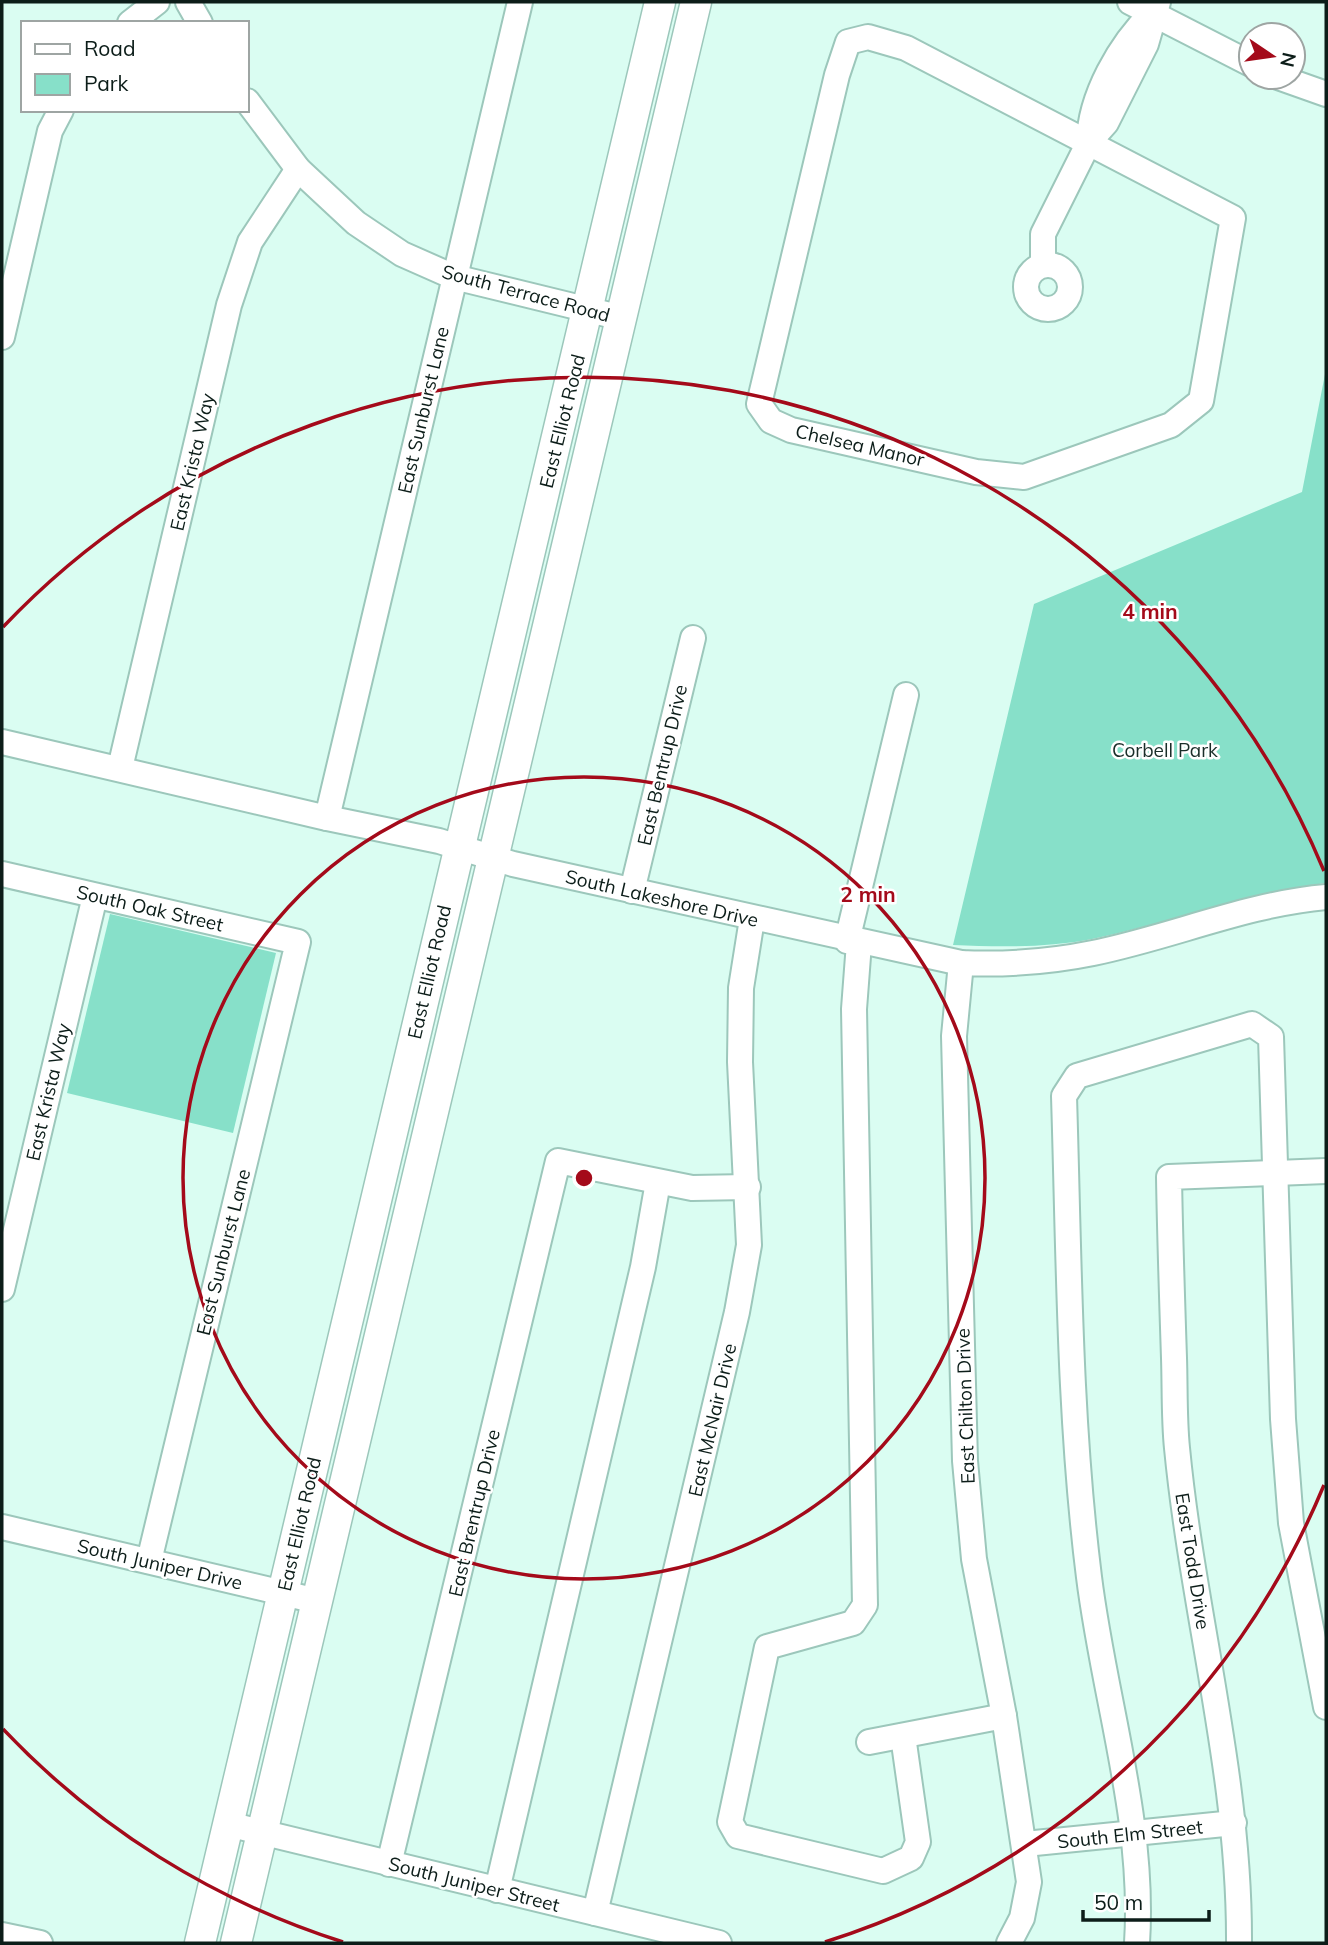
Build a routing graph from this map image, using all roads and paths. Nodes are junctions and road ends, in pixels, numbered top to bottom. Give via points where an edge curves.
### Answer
1 (157, 2) edge
2 (188, 2) edge
3 (520, 2) edge
4 (660, 2) edge
5 (695, 2) edge
6 (1130, 2) edge
7 (1155, 7) edge
8 (133, 21) edge
9 (199, 21) edge
10 (1237, 56) edge
11 (1307, 87) edge
12 (1326, 94) edge
13 (248, 102) edge
14 (60, 112) edge
15 (1089, 142) junction
16 (298, 169) junction
17 (1043, 265) dead end
18 (454, 277) junction
19 (589, 310) junction
20 (622, 318) junction
21 (2, 337) edge
22 (692, 639) dead end
23 (906, 695) dead end
24 (2, 742) edge
25 (120, 768) junction
26 (327, 818) junction
27 (459, 847) junction
28 (493, 858) junction
29 (2, 874) edge
30 (632, 891) junction
31 (95, 896) junction
32 (1326, 897) edge
33 (752, 919) junction
34 (298, 942) joint
35 (853, 942) junction
36 (961, 963) junction
37 (1326, 1171) edge
38 (1276, 1173) junction
39 (658, 1182) junction
40 (748, 1187) junction
41 (2, 1289) edge
42 (2, 1527) edge
43 (149, 1561) junction
44 (283, 1593) junction
45 (317, 1601) junction
46 (1326, 1707) edge
47 (1004, 1716) junction
48 (903, 1736) junction
49 (869, 1742) dead end
50 (1234, 1823) junction
51 (228, 1824) junction
52 (262, 1833) junction
53 (1132, 1833) junction
54 (1025, 1844) junction
55 (389, 1864) junction
56 (497, 1889) junction
57 (595, 1913) junction
58 (2, 1934) edge
59 (705, 1942) edge
60 (40, 1943) edge
61 (200, 1943) edge
62 (236, 1943) edge
63 (1009, 1943) edge
64 (1137, 1943) edge
65 (1239, 1943) edge

1 - 8 street
2 - 9 street
3 - 18 street, East Sunburst Lane
4 - 19 main road, East Elliot Road
5 - 20 main road, East Elliot Road
6 - 7 street
7 - 10 street
7 - 15 street via 1146,44 1117,80 1106,123
11 - 12 street
13 - 16 street, South Terrace Road
14 - 21 street via 50,131
15 - 15 street, Chelsea Manor via 1233,218 1201,401 1171,425 1024,477 976,472 792,430 771,421 759,404 848,42 868,37 906,48
15 - 17 street via 1043,234
16 - 18 street, South Terrace Road via 356,223 402,254
16 - 25 street, East Krista Way via 250,242 229,305
18 - 19 street, South Terrace Road
18 - 26 street, East Sunburst Lane
19 - 20 street, South Terrace Road
19 - 27 main road, East Elliot Road
20 - 28 main road, East Elliot Road
22 - 30 street, East Bentrup Drive
23 - 35 street
24 - 25 street, South Lakeshore Drive
25 - 26 street, South Lakeshore Drive
26 - 27 street, South Lakeshore Drive
27 - 28 street, South Lakeshore Drive
27 - 44 main road, East Elliot Road
28 - 30 street, South Lakeshore Drive
28 - 45 main road, East Elliot Road
29 - 31 street, South Oak Street
30 - 33 street, South Lakeshore Drive
31 - 34 street, South Oak Street
31 - 41 street, East Krista Way
32 - 36 street, South Lakeshore Drive via 1273,904 1094,953 1024,964
33 - 35 street, South Lakeshore Drive
33 - 40 street, East McNair Drive via 741,988 740,1062
34 - 43 street, East Sunburst Lane
35 - 36 street, South Lakeshore Drive
35 - 48 street via 865,1605 853,1623 767,1647 730,1822 738,1836 883,1871 911,1858 918,1842
36 - 47 street, East Chilton Drive via 954,1036 965,1461 974,1559
37 - 38 street
38 - 46 street via 1283,1419 1291,1523
38 - 50 street, East Todd Drive via 1169,1177 1176,1446
38 - 53 street via 1271,1037 1252,1024 1077,1076 1064,1096 1076,1474 1093,1609 1124,1766
39 - 40 street via 692,1188
39 - 55 street, East Brentrup Drive via 558,1161
39 - 56 street via 643,1268
40 - 57 street, East McNair Drive via 749,1245 737,1312
42 - 43 street, South Juniper Drive
43 - 44 street, South Juniper Drive
44 - 45 street, South Juniper Drive
44 - 51 main road, East Elliot Road
45 - 52 main road, East Elliot Road
47 - 48 street
47 - 54 street, East Chilton Drive
48 - 49 street
50 - 53 street, South Elm Street
50 - 65 street, East Todd Drive
51 - 52 street, South Juniper Street
51 - 61 main road, East Elliot Road
52 - 55 street, South Juniper Street
52 - 62 main road, East Elliot Road
53 - 54 street, South Elm Street
53 - 64 street
54 - 63 street via 1029,1882 1022,1917
55 - 56 street, South Juniper Street
56 - 57 street, South Juniper Street
57 - 59 street, South Juniper Street
58 - 60 street

